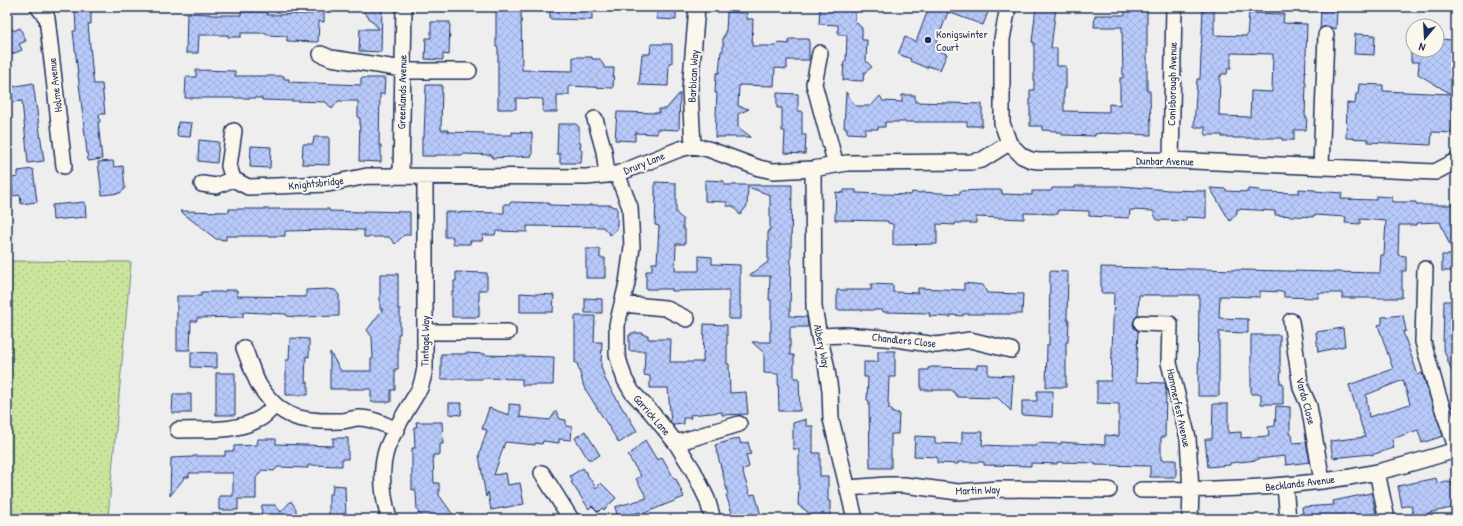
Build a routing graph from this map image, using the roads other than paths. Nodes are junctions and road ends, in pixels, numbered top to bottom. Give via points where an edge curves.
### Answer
1 (38, 7) edge
2 (404, 7) edge
3 (697, 7) edge
4 (1008, 7) edge
5 (1174, 7) edge
6 (1326, 35) dead end
7 (820, 53) dead end
8 (321, 54) dead end
9 (403, 70) junction
10 (469, 71) dead end
11 (595, 119) dead end
12 (234, 131) dead end
13 (1009, 143) junction
14 (693, 146) junction
15 (1171, 160) junction
16 (1456, 161) edge
17 (836, 165) junction
18 (64, 166) dead end
19 (1321, 167) junction
20 (813, 169) junction
21 (612, 175) junction
22 (401, 176) junction
23 (425, 177) junction
24 (233, 179) junction
25 (202, 184) dead end
26 (1424, 269) dead end
27 (622, 304) junction
28 (687, 319) dead end
29 (1291, 321) dead end
30 (1142, 323) dead end
31 (425, 332) junction
32 (508, 332) dead end
33 (819, 336) junction
34 (244, 348) dead end
35 (1011, 350) dead end
36 (274, 406) junction
37 (739, 424) dead end
38 (178, 430) dead end
39 (397, 430) junction
40 (676, 443) junction
41 (1456, 446) edge
42 (1456, 450) edge
43 (1377, 472) junction
44 (542, 473) dead end
45 (1322, 481) junction
46 (1285, 486) junction
47 (848, 488) junction
48 (1109, 490) dead end
49 (1141, 490) dead end
50 (1191, 491) junction
51 (389, 519) edge
52 (571, 519) edge
53 (713, 519) edge
54 (855, 519) edge
55 (1190, 519) edge
56 (1288, 519) edge
57 (1387, 519) edge

1 - 18 street, Holme Avenue via 47,18
2 - 9 street, Greenlands Avenue
3 - 14 street, Barbican Way via 690,90
4 - 13 street via 1002,39 1002,123
5 - 15 street, Conisborough Avenue
6 - 19 street
7 - 17 street via 814,84
8 - 9 street via 331,58
9 - 10 street
9 - 22 street, Greenlands Avenue
11 - 21 street, Garrick Lane
12 - 24 street via 229,166
13 - 15 street, Dunbar Avenue via 1022,156 1039,161
13 - 17 street, Drury Lane via 982,160 971,162
14 - 20 street, Drury Lane via 773,171
14 - 21 street, Drury Lane
15 - 19 street, Dunbar Avenue
16 - 19 street, Dunbar Avenue via 1435,172
17 - 20 street, Drury Lane
20 - 33 street, Albery Way via 814,307
21 - 23 street, Drury Lane via 564,178
21 - 27 street, Garrick Lane via 630,207 632,228 630,265
22 - 23 street, Drury Lane
22 - 24 street, Knightsbridge via 367,176 328,184 248,187
23 - 31 street, Tintagel Way
24 - 25 street via 216,186
26 - 41 street via 1423,342
27 - 28 street via 665,308
27 - 40 street, Garrick Lane via 617,326 617,354 625,380 632,392
29 - 45 street, Vardo Close via 1301,388 1309,406
30 - 50 street, Hammerfest Avenue via 1170,324 1169,363 1188,438
31 - 32 street
31 - 39 street, Tintagel Way via 423,378
33 - 35 street, Chandlers Close via 845,335 936,345 970,340
33 - 47 street, Albery Way via 830,390 830,420
34 - 36 street via 259,384
36 - 38 street via 261,418 240,426
36 - 39 street via 292,416 309,421 343,422 357,418 369,419
37 - 40 street
39 - 51 street, Tintagel Way via 387,448 382,468 384,502
40 - 53 street, Garrick Lane via 693,470 707,499
42 - 43 street, Becklands Avenue
43 - 45 street, Becklands Avenue
43 - 57 street
44 - 52 street
45 - 46 street, Becklands Avenue
46 - 50 street, Becklands Avenue
46 - 56 street
47 - 48 street, Martin Way via 904,485 958,492 998,489
47 - 54 street, Albery Way
49 - 50 street, Becklands Avenue
50 - 55 street, Hammerfest Avenue

